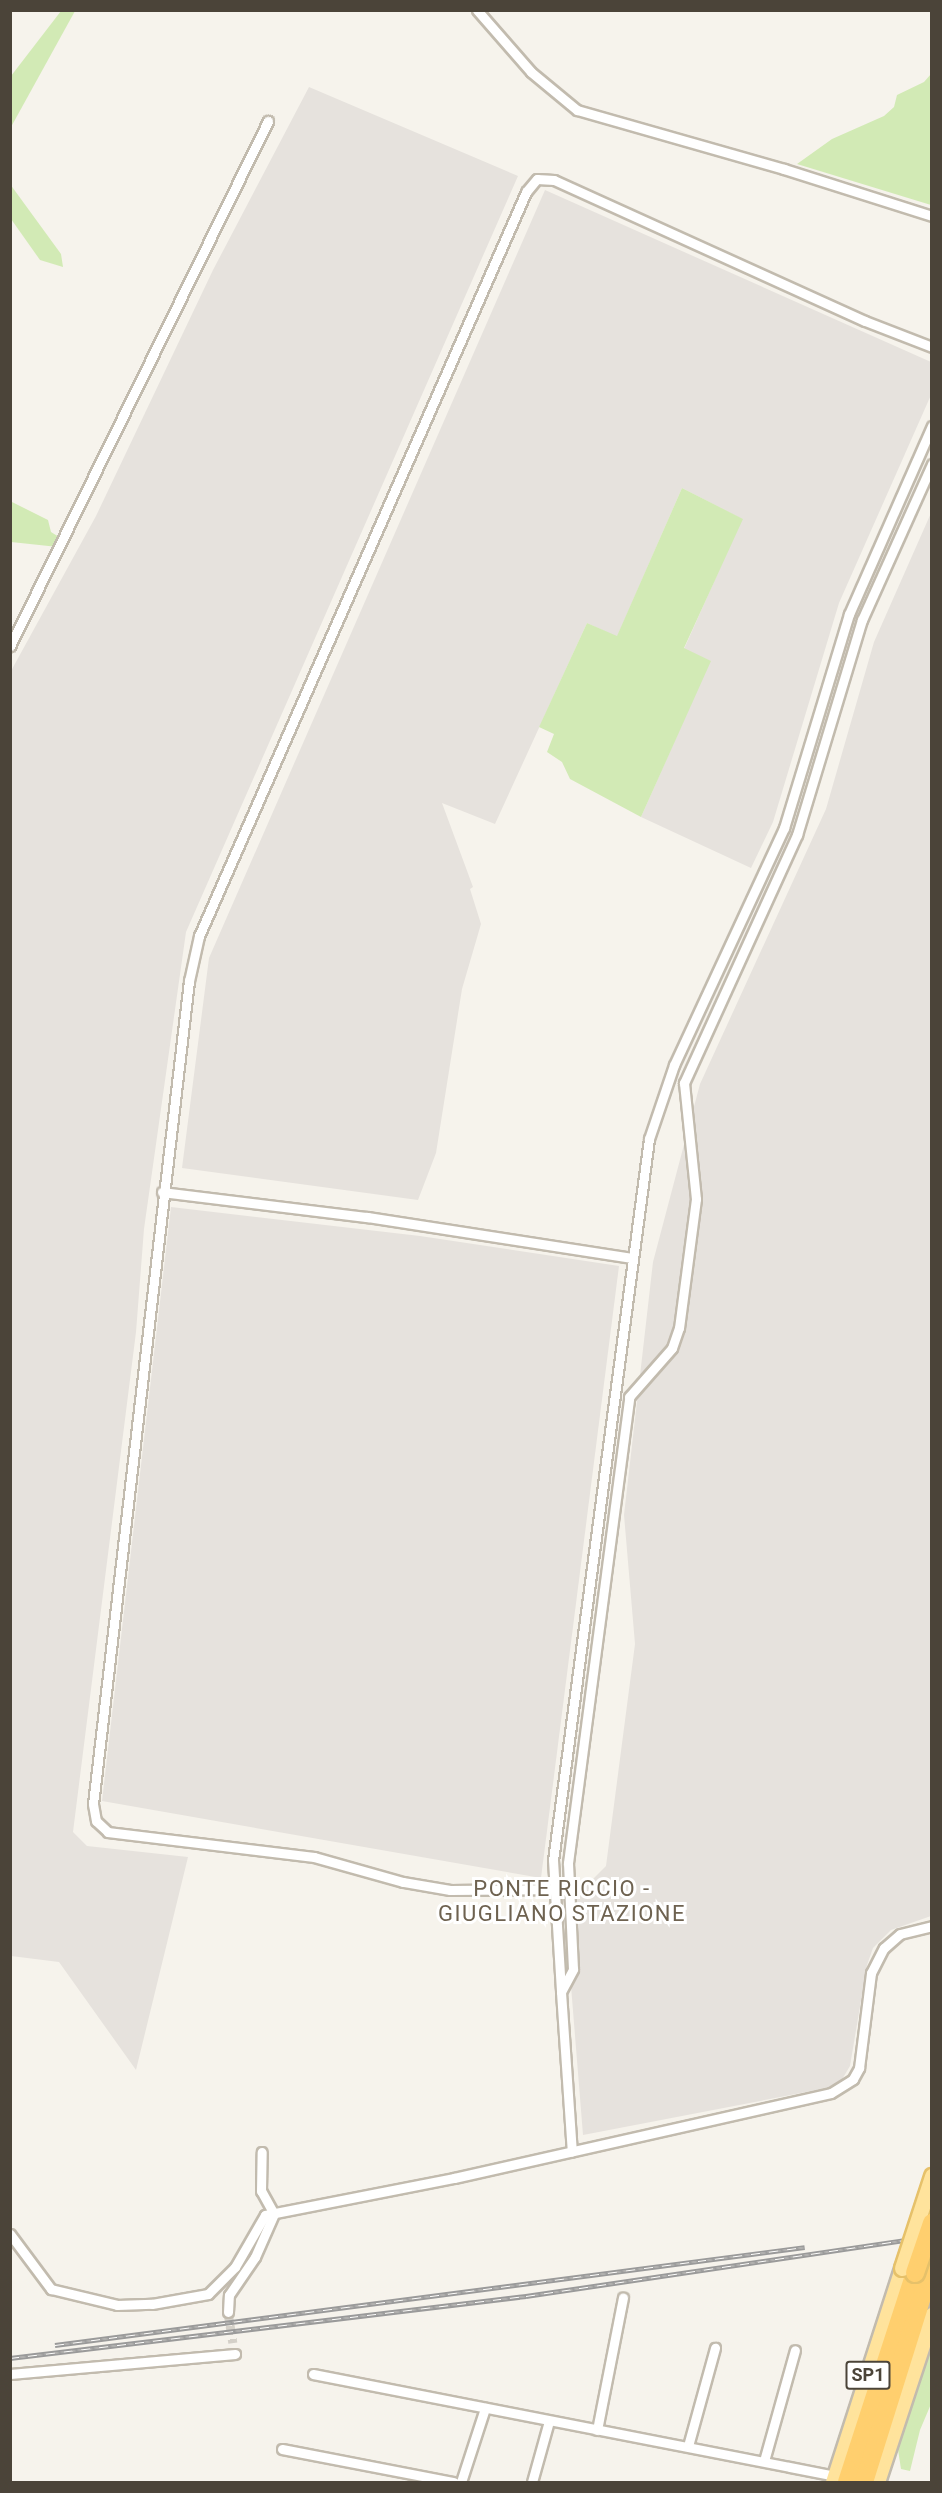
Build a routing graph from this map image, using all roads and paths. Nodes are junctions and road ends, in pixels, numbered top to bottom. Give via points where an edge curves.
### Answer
1 (477, 10) edge
2 (268, 121) dead end
3 (932, 216) edge
4 (932, 347) edge
5 (932, 426) edge
6 (932, 464) edge
7 (10, 646) edge
8 (162, 1192) junction
9 (631, 1258) junction
10 (552, 1889) junction
11 (568, 1889) junction
12 (932, 1926) edge
13 (561, 1992) junction
14 (262, 2152) dead end
15 (572, 2152) junction
16 (932, 2176) edge
17 (274, 2214) junction
18 (932, 2223) edge
19 (10, 2234) edge
20 (22, 2246) junction
21 (10, 2248) edge
22 (919, 2271) edge
23 (623, 2298) dead end
24 (228, 2312) tunnel mouth
25 (932, 2315) edge
26 (932, 2337) edge
27 (716, 2348) dead end
28 (795, 2350) dead end
29 (235, 2354) dead end
30 (10, 2374) edge
31 (313, 2374) dead end
32 (911, 2379) junction
33 (484, 2408) junction
34 (549, 2421) junction
35 (597, 2430) junction
36 (688, 2446) junction
37 (282, 2450) dead end
38 (764, 2461) junction
39 (839, 2480) edge
40 (454, 2482) edge
41 (461, 2482) edge
42 (532, 2482) edge
43 (864, 2482) edge
44 (877, 2482) edge

1 - 3 street via 531,72 577,110
2 - 7 street
4 - 8 street via 865,321 554,180 537,178 526,192 200,936 183,1023
5 - 9 street via 849,614 784,828 665,1088 649,1139
6 - 11 street via 862,620 797,835 684,1083 696,1175 679,1328 672,1348 629,1397 568,1863
8 - 9 street via 368,1217
8 - 10 street via 148,1344 93,1804 96,1821 108,1832 314,1857 403,1882 450,1890
9 - 10 street
10 - 11 street
10 - 13 street
11 - 13 street via 573,1969
12 - 15 street via 900,1934 884,1948 871,1973 859,2068 845,2086
13 - 15 street
14 - 17 street via 261,2191
15 - 17 street
16 - 22 main road, bridge
17 - 20 street via 265,2215 256,2223 235,2267 208,2294 153,2304 117,2305 51,2289 38,2276
17 - 24 street via 255,2257 229,2295
18 - 22 highway, bridge
19 - 20 street
20 - 21 street
22 - 39 highway
22 - 43 highway
23 - 35 street
25 - 32 main road, SP1
26 - 32 street via 922,2364
27 - 36 street
28 - 38 street
29 - 30 street
31 - 33 street
32 - 44 main road, SP1
33 - 34 street
33 - 41 street
34 - 35 street
34 - 42 street
35 - 36 street
36 - 38 street
37 - 40 street
38 - 39 street

